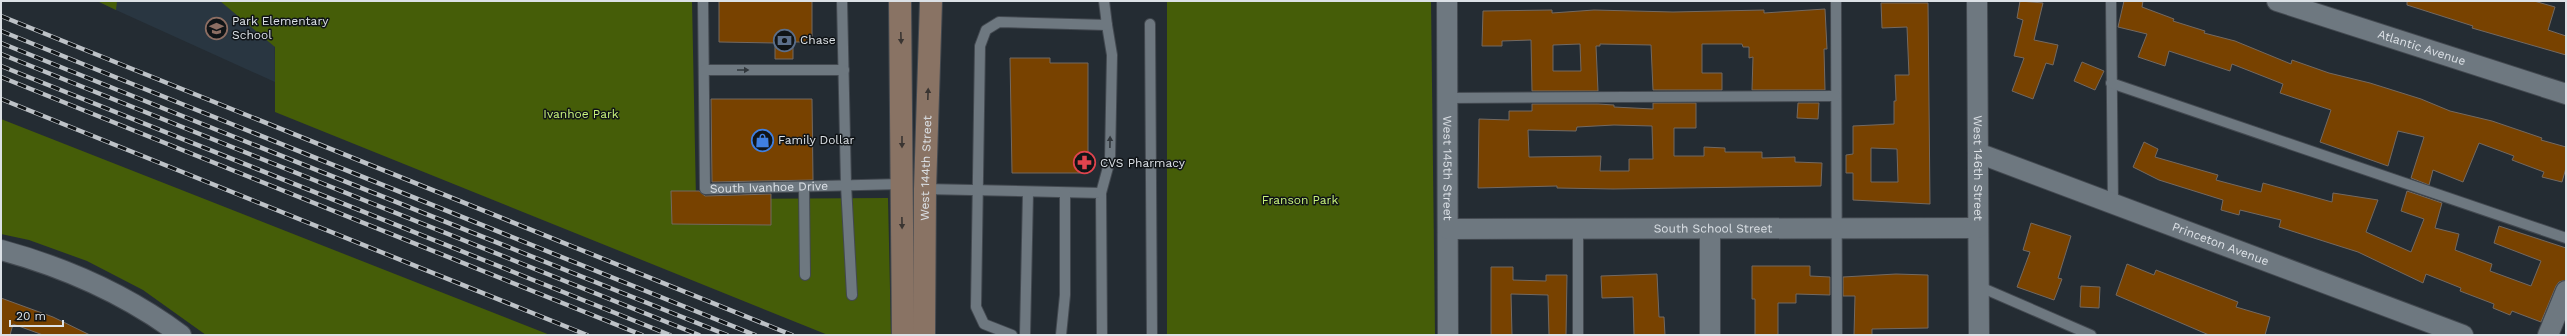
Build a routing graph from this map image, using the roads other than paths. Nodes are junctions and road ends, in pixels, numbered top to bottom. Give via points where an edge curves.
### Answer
1 (703, 1) edge
2 (842, 1) edge
3 (900, 1) edge
4 (932, 1) edge
5 (1104, 1) edge
6 (1447, 1) edge
7 (1836, 1) edge
8 (1977, 1) edge
9 (2111, 1) edge
10 (2277, 1) edge
11 (1150, 24) dead end
12 (1107, 25) junction
13 (704, 70) junction
14 (844, 70) junction
15 (2111, 83) junction
16 (2566, 94) edge
17 (1836, 96) junction
18 (1447, 98) junction
19 (1978, 153) junction
20 (901, 184) junction
21 (846, 186) junction
22 (804, 187) junction
23 (925, 189) junction
24 (978, 192) junction
25 (1028, 193) junction
26 (1065, 193) junction
27 (1100, 193) junction
28 (2113, 204) junction
29 (1837, 228) junction
30 (1978, 228) junction
31 (1448, 229) junction
32 (1578, 229) junction
33 (1710, 229) junction
34 (2566, 238) edge
35 (1, 250) edge
36 (805, 275) dead end
37 (1978, 286) junction
38 (2566, 291) edge
39 (852, 295) dead end
40 (181, 335) edge
41 (903, 335) edge
42 (924, 335) edge
43 (1012, 335) edge
44 (1025, 335) edge
45 (1061, 335) edge
46 (1102, 335) edge
47 (1152, 335) edge
48 (1448, 335) edge
49 (1578, 335) edge
50 (1710, 335) edge
51 (1837, 335) edge
52 (1979, 335) edge
53 (2091, 335) edge
54 (2463, 335) edge
55 (2548, 335) edge

1 - 13 lane, South Ivanhoe Drive
2 - 14 lane
3 -> 20 street, West 144th Street
23 -> 4 street, West 144th Street
5 - 12 lane
6 - 18 street, West 145th Street
7 - 17 lane
8 - 19 street, West 146th Street
9 - 15 lane
10 - 16 street, Atlantic Avenue
11 - 47 lane
12 - 24 lane via 999,22 986,30 980,46
27 -> 12 lane via 1110,160 1112,55
13 -> 14 lane
13 - 22 lane, South Ivanhoe Drive via 705,189
14 - 21 lane
15 - 28 lane
15 - 34 lane
17 - 18 lane
17 - 29 lane
18 - 31 street, West 145th Street
19 - 28 street, Princeton Avenue
19 - 30 street, West 146th Street
20 - 21 lane, South Ivanhoe Drive
20 - 23 street, South Ivanhoe Drive
20 -> 41 street, West 144th Street
21 - 22 lane, South Ivanhoe Drive
21 - 39 lane
22 - 36 lane
23 - 24 lane
23 - 42 street, West 144th Street
24 - 25 lane
24 - 43 lane via 976,306 984,324
25 - 26 lane
25 - 44 lane
26 - 27 lane
26 - 45 lane via 1065,295
27 - 46 lane
28 - 54 street, Princeton Avenue
29 - 30 street, South School Street
29 - 33 street, South School Street
29 - 51 lane
30 - 37 street, West 146th Street
31 - 32 street, South School Street
31 - 48 street, West 145th Street
32 - 33 street, South School Street
32 - 49 lane
33 - 50 street
35 - 40 street via 41,260 112,290
37 - 52 street, West 146th Street
37 - 53 lane
38 - 55 street

